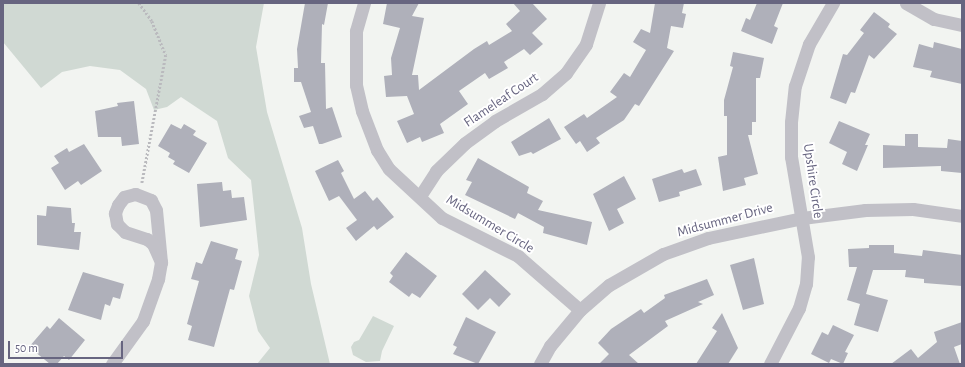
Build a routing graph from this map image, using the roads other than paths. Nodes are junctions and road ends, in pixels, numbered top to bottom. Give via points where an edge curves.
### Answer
1 (364, 3) edge
2 (599, 3) edge
3 (834, 3) edge
4 (906, 3) edge
5 (962, 25) edge
6 (420, 196) junction
7 (962, 216) edge
8 (802, 218) junction
9 (161, 262) junction
10 (580, 310) junction
11 (112, 364) edge
12 (540, 364) edge
13 (770, 364) edge

1 - 6 street, Midsummer Circle via 356,31 356,85 362,111 377,150 389,169
2 - 6 street, Flameleaf Court via 586,44 566,72 542,94 495,121 465,143 436,172
3 - 8 street, Upshire Circle via 809,44 795,86 791,122 792,157
4 - 5 street via 934,19
6 - 10 street, Midsummer Circle via 442,218 518,256
7 - 8 street, Midsummer Drive via 892,209
8 - 10 street, Midsummer Drive via 708,238 663,254 609,285
8 - 13 street, Upshire Circle via 808,257 806,284 799,308
9 - 9 street via 156,210 151,200 139,195 124,197 115,213 117,224 125,232 147,239 153,244
9 - 11 street via 156,287 143,321
10 - 12 street, Midsummer Drive via 550,346

